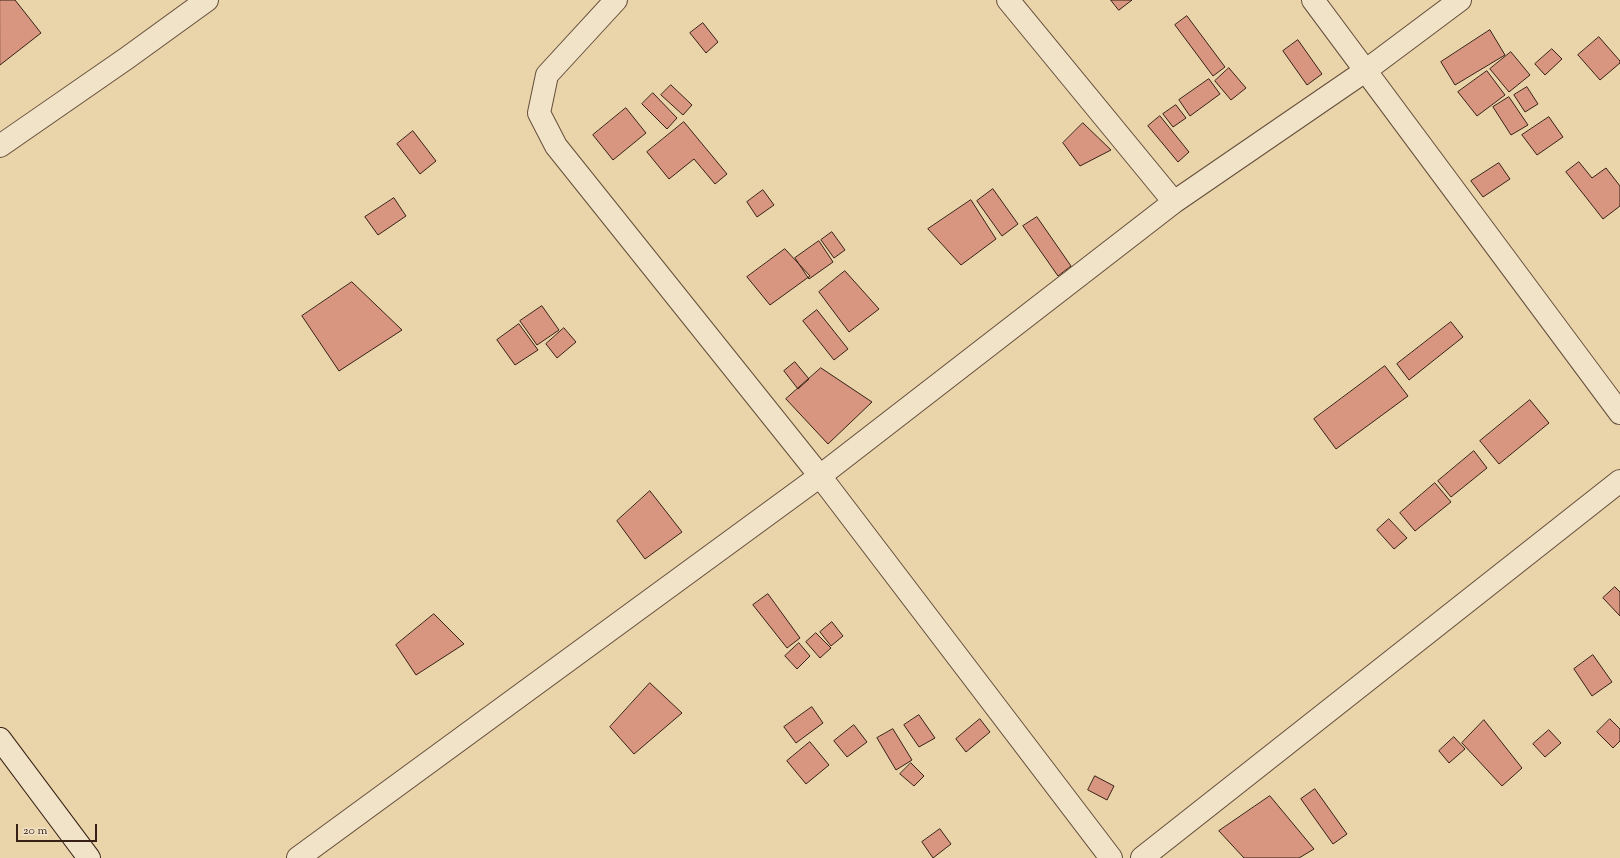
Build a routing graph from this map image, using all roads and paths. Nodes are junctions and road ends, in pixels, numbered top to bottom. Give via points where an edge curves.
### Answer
1 (207, 0) edge
2 (616, 0) edge
3 (1008, 0) edge
4 (1313, 0) edge
5 (1460, 0) edge
6 (1364, 71) junction
7 (0, 146) edge
8 (1174, 202) junction
9 (1620, 413) edge
10 (820, 476) junction
11 (1620, 481) edge
12 (0, 739) edge
13 (89, 858) edge
14 (298, 858) edge
15 (1111, 858) edge
16 (1142, 858) edge

1 - 7 street
2 - 10 street via 548,75 539,113 556,146
3 - 8 street
4 - 6 street
5 - 6 street
6 - 8 street
6 - 9 street
8 - 10 street
10 - 14 street
10 - 15 street
11 - 16 street
12 - 13 street

